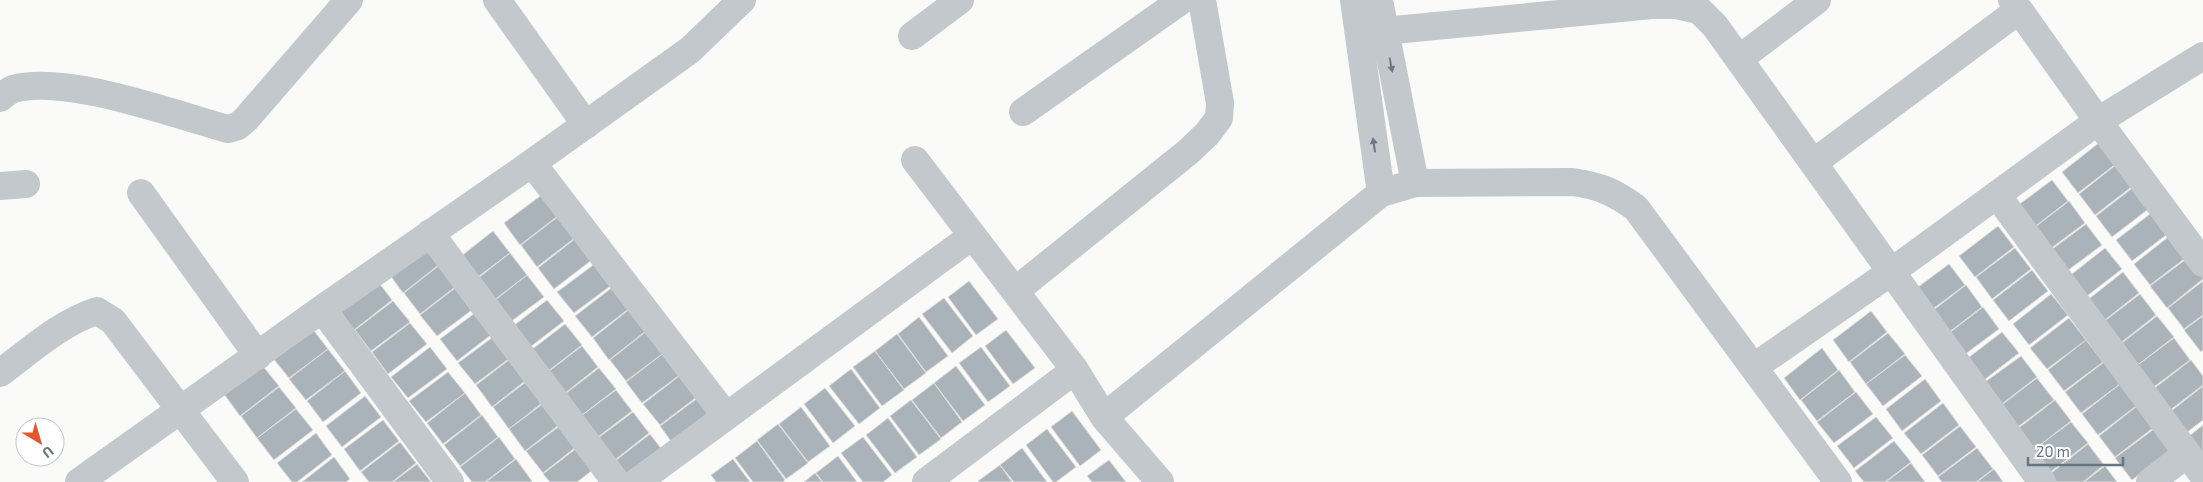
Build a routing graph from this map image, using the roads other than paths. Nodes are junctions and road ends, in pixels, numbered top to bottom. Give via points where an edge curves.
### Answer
1 (349, 0) edge
2 (497, 0) edge
3 (742, 0) edge
4 (960, 0) edge
5 (1182, 0) edge
6 (1202, 0) edge
7 (1354, 0) edge
8 (1380, 0) edge
9 (1817, 0) edge
10 (1700, 5) edge
11 (2015, 5) edge
12 (1585, 6) edge
13 (1384, 31) junction
14 (912, 36) dead end
15 (2203, 56) edge
16 (1739, 59) junction
17 (0, 98) edge
18 (1023, 112) dead end
19 (2098, 121) junction
20 (586, 125) junction
21 (915, 160) dead end
22 (532, 163) junction
23 (1813, 163) junction
24 (1415, 183) junction
25 (140, 193) dead end
26 (1381, 193) junction
27 (1997, 195) junction
28 (430, 233) junction
29 (972, 236) junction
30 (2203, 262) edge
31 (1891, 272) junction
32 (1015, 291) junction
33 (322, 309) junction
34 (258, 356) junction
35 (1754, 367) junction
36 (1075, 370) junction
37 (0, 373) edge
38 (181, 411) junction
39 (726, 416) junction
40 (1104, 417) junction
41 (2195, 465) edge
42 (79, 482) edge
43 (235, 482) edge
44 (450, 482) edge
45 (616, 482) edge
46 (637, 482) edge
47 (926, 482) edge
48 (1160, 482) edge
49 (1838, 482) edge
50 (2042, 482) edge
51 (2150, 482) edge

1 - 17 street via 246,119 228,129 84,90 32,87 11,90
2 - 20 street
3 - 20 street via 690,50
4 - 14 street
5 - 18 street
6 - 32 street via 1220,103 1219,118 1188,152
26 -> 7 street
8 - 13 street
9 - 16 street
10 - 12 street
10 - 16 street
11 - 19 street
11 - 23 street
12 - 13 street
13 -> 24 street
15 - 19 street
16 - 23 street
19 - 27 street
19 - 30 street
20 - 22 street
21 - 29 street
22 - 28 street
22 - 39 street
23 - 31 street
24 - 26 street
24 - 35 street via 1573,182 1594,185 1616,194 1636,208
25 - 34 street
26 - 40 street
27 - 31 street
27 - 41 street
28 - 33 street
28 - 45 street
29 - 32 street
29 - 39 street
31 - 35 street
31 - 50 street
32 - 36 street
33 - 34 street
33 - 44 street
34 - 38 street
35 - 49 street
36 - 40 street
36 - 47 street
37 - 38 street via 58,329 97,311 113,321
38 - 42 street
38 - 43 street
39 - 46 street
40 - 48 street
41 - 51 street

